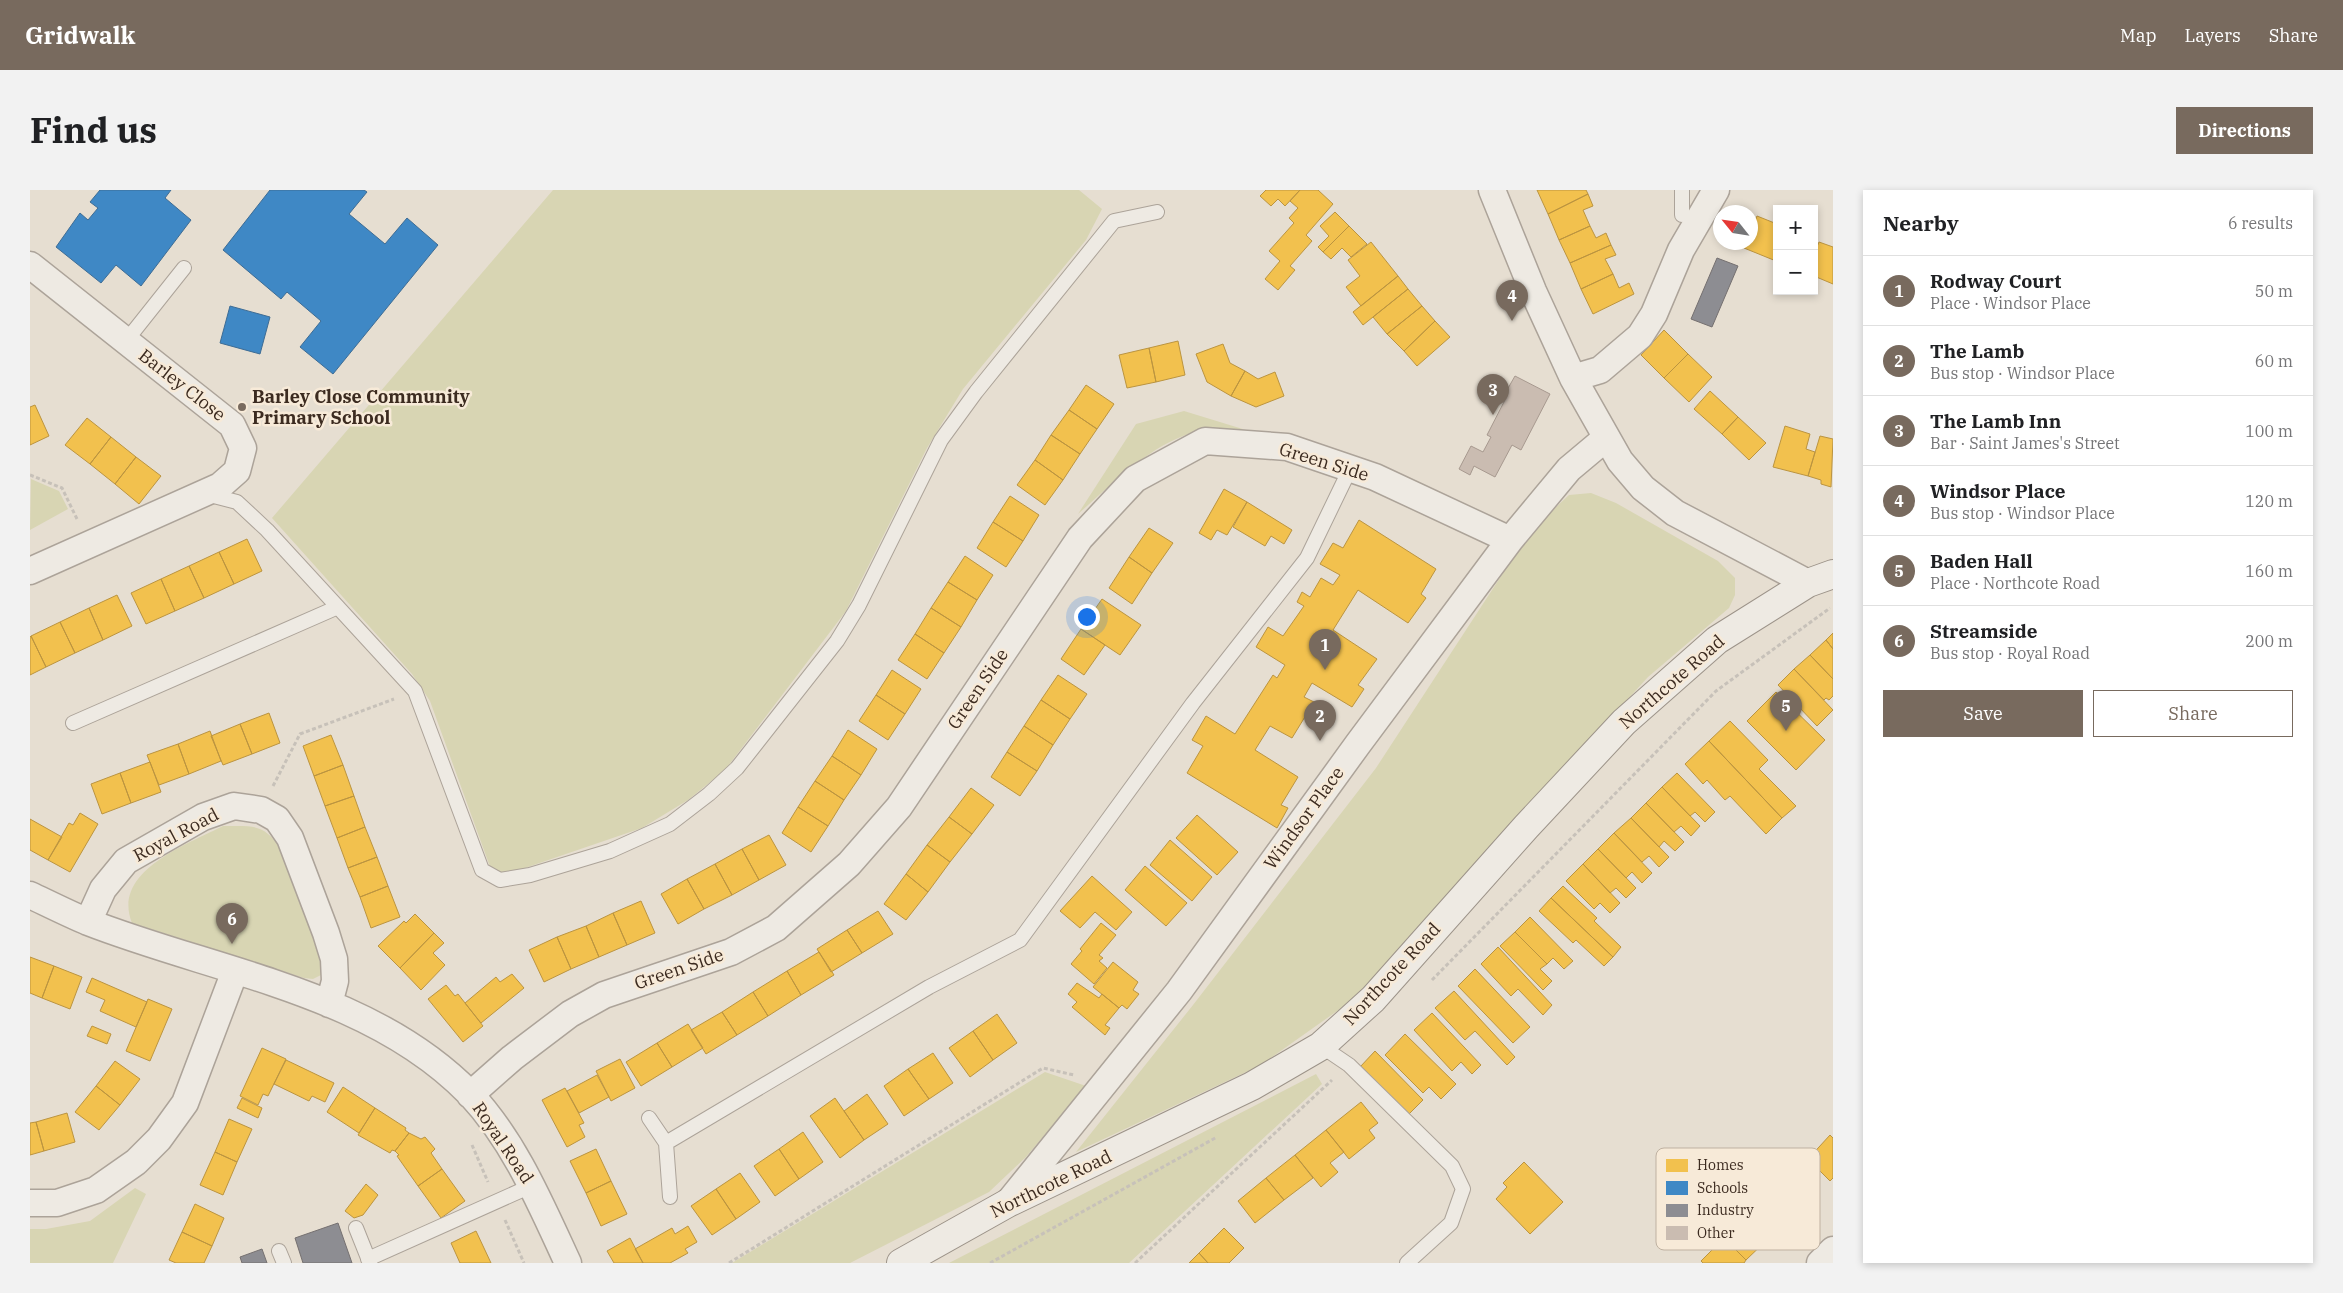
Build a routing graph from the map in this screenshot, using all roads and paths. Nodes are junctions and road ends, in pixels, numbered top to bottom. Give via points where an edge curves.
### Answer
1 (1492, 190) edge
2 (1682, 190) edge
3 (1716, 190) edge
4 (1157, 212) dead end
5 (1682, 215) dead end
6 (30, 265) edge
7 (184, 268) dead end
8 (126, 340) junction
9 (1573, 378) junction
10 (1606, 438) junction
11 (1350, 469) junction
12 (30, 475) edge
13 (203, 494) junction
14 (1510, 540) junction
15 (89, 544) junction
16 (30, 571) edge
17 (1820, 578) edge
18 (1833, 606) edge
19 (338, 607) junction
20 (416, 691) junction
21 (73, 722) dead end
22 (261, 810) junction
23 (30, 895) edge
24 (88, 922) junction
25 (235, 971) junction
26 (1425, 987) dead end
27 (329, 1004) junction
28 (1321, 1046) junction
29 (1349, 1065) junction
30 (1105, 1083) junction
31 (470, 1094) junction
32 (649, 1118) dead end
33 (1218, 1137) dead end
34 (469, 1138) dead end
35 (666, 1143) junction
36 (532, 1186) junction
37 (670, 1197) dead end
38 (497, 1201) junction
39 (30, 1203) edge
40 (1008, 1203) junction
41 (356, 1228) dead end
42 (1833, 1250) edge
43 (369, 1261) edge
44 (524, 1263) edge
45 (568, 1263) edge
46 (728, 1263) edge
47 (901, 1263) edge
48 (990, 1263) edge
49 (1134, 1263) edge
50 (1407, 1263) edge
51 (1820, 1263) edge

1 - 9 street
2 - 5 lane
3 - 9 street via 1681,250 1654,314 1640,336 1600,370
4 - 20 lane via 1114,221 976,392 941,440 859,605 837,641 737,768 670,824 610,851 530,875 500,880 482,870
6 - 8 street, Barley Close
7 - 8 lane
8 - 13 street, Barley Close via 232,424 243,448 236,471 220,486
9 - 10 street
10 - 14 street, Windsor Place via 1569,469
10 - 17 street via 1620,461 1644,488 1675,514
11 - 14 street, Green Side
11 - 31 street, Green Side via 1287,446 1205,441 1135,479 1080,538 899,807 849,864 776,928 730,952 604,994 570,1014
11 - 35 lane via 1307,558 1193,703 1020,940 929,986
12 - 15 path via 62,488
13 - 15 street, Barley Close
13 - 19 lane via 237,502
14 - 30 street, Windsor Place via 1179,991
15 - 16 street, Barley Close
17 - 28 street, Northcote Road via 1717,640 1624,722 1373,999
18 - 26 path via 1716,691
19 - 20 lane
19 - 21 lane
20 - 22 path via 300,734
22 - 24 street, Royal Road via 234,806 203,817 126,861 104,889
22 - 27 street, Royal Road via 276,819 290,838 326,933 334,959 335,981
23 - 24 street, Royal Road
24 - 25 street, Royal Road
25 - 27 street, Royal Road
25 - 39 street via 185,1102 159,1140 136,1162 96,1190 57,1203
27 - 31 street, Royal Road via 386,1030 431,1060
28 - 29 lane
28 - 40 street, Northcote Road via 1252,1086
29 - 49 path
29 - 50 lane via 1452,1166 1463,1189 1451,1222
30 - 40 street, Windsor Place
30 - 46 path via 1043,1068
31 - 36 street, Royal Road via 502,1136
32 - 35 lane
33 - 48 path
34 - 38 path
35 - 37 lane
36 - 38 lane
36 - 45 street, Royal Road
38 - 43 lane
38 - 44 path
40 - 47 street, Northcote Road
41 - 43 lane
42 - 51 street

